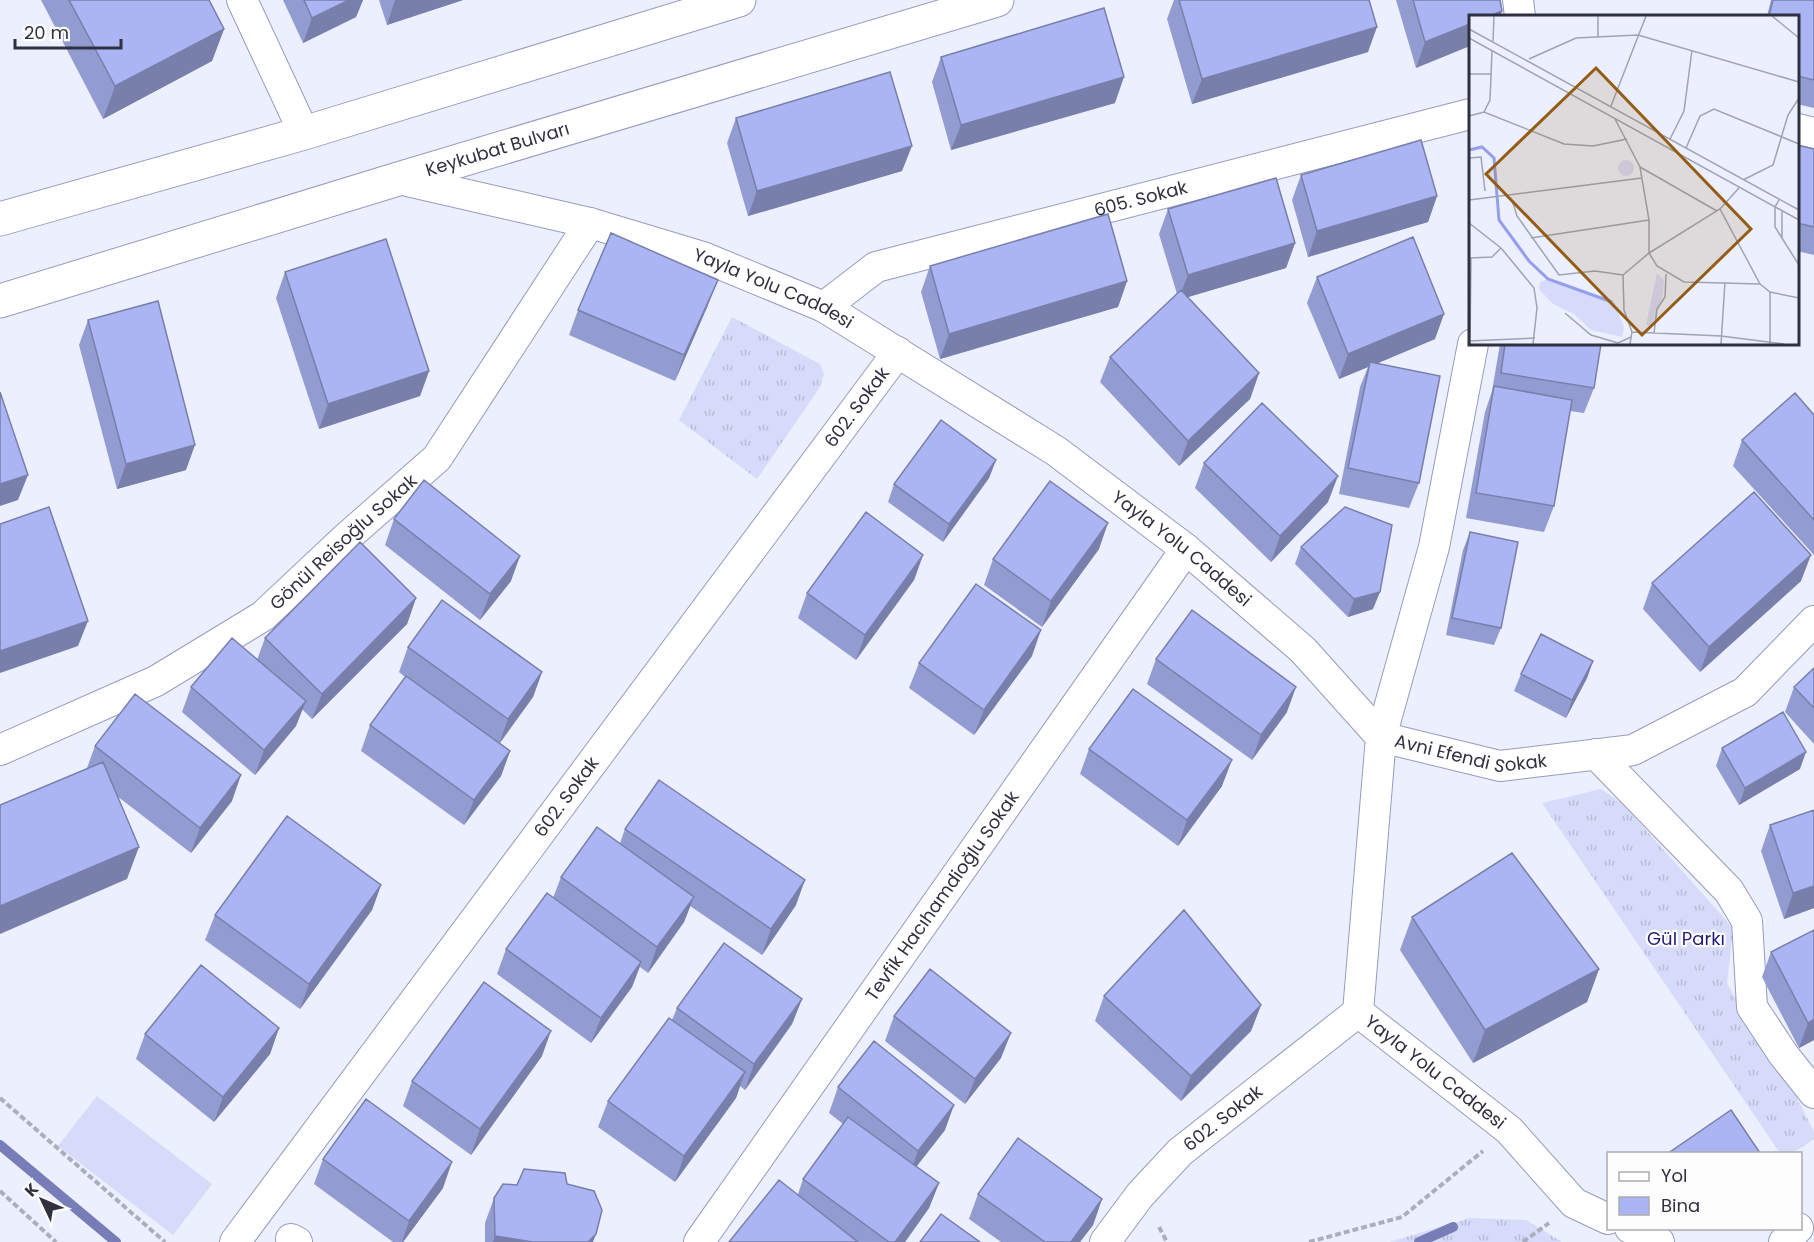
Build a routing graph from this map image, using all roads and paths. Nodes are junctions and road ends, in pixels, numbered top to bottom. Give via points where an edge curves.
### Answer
1 (242, 0) edge
2 (739, 0) edge
3 (997, 0) edge
4 (1518, 0) edge
5 (1520, 15) edge
6 (1469, 114) edge
7 (1799, 129) edge
8 (304, 133) junction
9 (1814, 133) edge
10 (398, 179) junction
11 (0, 219) edge
12 (590, 223) junction
13 (0, 301) edge
14 (824, 308) junction
15 (1473, 345) edge
16 (898, 352) junction
17 (1186, 549) junction
18 (1814, 621) edge
19 (1381, 737) junction
20 (0, 750) edge
21 (1596, 754) junction
22 (1358, 1012) junction
23 (1814, 1093) edge
24 (0, 1098) edge
25 (1509, 1130) junction
26 (0, 1191) edge
27 (1814, 1212) edge
28 (1607, 1219) edge
29 (1802, 1224) edge
30 (1633, 1230) edge
31 (1796, 1230) edge
32 (56, 1242) edge
33 (165, 1242) edge
34 (235, 1242) edge
35 (699, 1242) edge
36 (1106, 1242) edge
37 (1310, 1242) edge
38 (1659, 1242) edge
39 (1784, 1242) edge

1 - 8 street
2 - 8 highway
3 - 10 highway, Keykubat Bulvarı
4 - 5 street
6 - 14 street, 605. Sokak via 876,267
7 - 9 street
8 - 11 highway
10 - 12 street, Yayla Yolu Caddesi
10 - 13 highway, Keykubat Bulvarı
12 - 14 street, Yayla Yolu Caddesi via 704,257
12 - 20 street, Gönül Reisoğlu Sokak via 437,458 263,616 156,681
14 - 16 street, Yayla Yolu Caddesi
15 - 19 street, Avni Efendi Sokak via 1434,547
16 - 17 street, Yayla Yolu Caddesi via 1056,450
16 - 34 street, 602. Sokak
17 - 19 street, Yayla Yolu Caddesi via 1303,650
17 - 35 street, Tevfik Hacıhamdioğlu Sokak
18 - 21 street, Avni Efendi Sokak via 1745,692 1633,750
19 - 21 street, Avni Efendi Sokak via 1500,766
19 - 22 street, Yayla Yolu Caddesi
21 - 23 street via 1729,891 1747,921 1752,1007
22 - 25 street, Yayla Yolu Caddesi
22 - 36 street, 602. Sokak via 1180,1152 1140,1195
24 - 33 path
25 - 28 street, Yayla Yolu Caddesi via 1574,1203
25 - 37 path via 1402,1217
26 - 32 path
27 - 29 street
30 - 38 street
31 - 39 street

